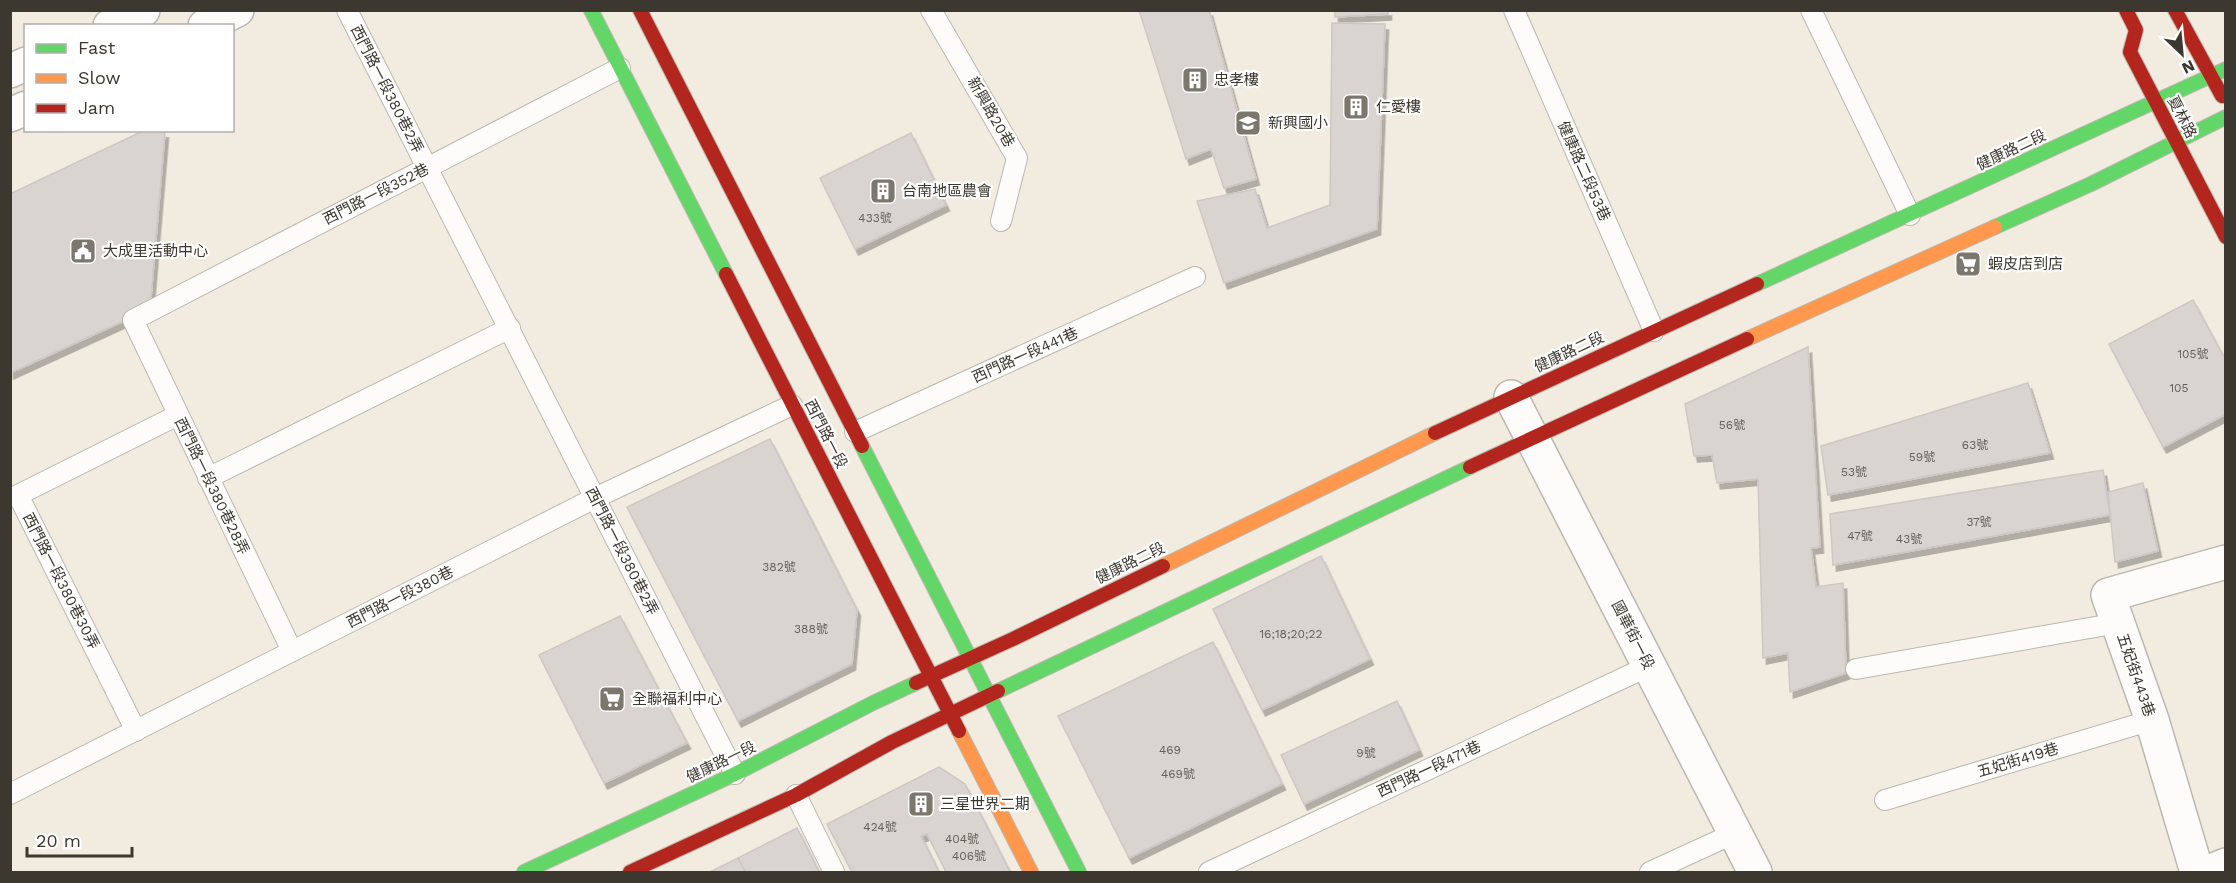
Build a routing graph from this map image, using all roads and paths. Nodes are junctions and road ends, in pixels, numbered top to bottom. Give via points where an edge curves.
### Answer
1 (143, 10) edge
2 (237, 10) edge
3 (347, 10) edge
4 (591, 10) edge
5 (640, 10) edge
6 (931, 10) edge
7 (1514, 10) edge
8 (1811, 10) edge
9 (2126, 10) edge
10 (2175, 10) edge
11 (114, 24) edge
12 (209, 24) edge
13 (24, 65) edge
14 (620, 68) junction
15 (2226, 69) edge
16 (10, 71) edge
17 (2211, 76) junction
18 (2155, 101) junction
19 (2226, 103) edge
20 (24, 109) edge
21 (10, 115) edge
22 (2226, 117) edge
23 (2175, 141) junction
24 (428, 168) junction
25 (1910, 215) junction
26 (1001, 221) dead end
27 (2226, 237) edge
28 (1195, 277) dead end
29 (132, 320) joint
30 (510, 328) junction
31 (1654, 331) junction
32 (1511, 397) junction
33 (792, 405) junction
34 (178, 415) junction
35 (855, 432) junction
36 (1532, 438) junction
37 (208, 478) junction
38 (595, 498) junction
39 (2226, 562) edge
40 (2118, 623) junction
41 (292, 651) junction
42 (969, 658) junction
43 (1649, 666) junction
44 (1856, 669) dead end
45 (931, 676) junction
46 (989, 696) junction
47 (950, 714) junction
48 (2152, 720) junction
49 (136, 731) junction
50 (735, 774) junction
51 (10, 794) edge
52 (796, 795) junction
53 (1885, 800) dead end
54 (1735, 833) junction
55 (669, 865) edge
56 (2226, 865) edge
57 (524, 873) edge
58 (630, 873) edge
59 (834, 873) edge
60 (1031, 873) edge
61 (1079, 873) edge
62 (1209, 873) edge
63 (1650, 873) edge
64 (1755, 873) edge
65 (2197, 873) edge
66 (2210, 873) edge

1 - 11 street
2 - 12 street
3 - 24 lane, 西門路一段380巷2弄
4 - 14 street, 西門路一段
5 - 35 street, 西門路一段
6 - 26 lane, 新興路20巷 via 1017,158
7 - 31 lane, 健康路二段53巷
8 - 25 lane
9 - 18 street, 夏林路 via 2136,30 2130,52
10 - 17 street
13 - 16 street
14 - 24 lane, 西門路一段352巷
14 - 33 street, 西門路一段
15 - 17 street, 健康路二段
17 - 18 street, 健康路二段
17 - 19 street
18 - 23 street, 夏林路
18 - 25 street, 健康路二段
20 - 21 street
22 - 23 street
23 - 27 street, 夏林路
23 - 36 street via 2091,184
24 - 29 lane, 西門路一段352巷
24 - 30 lane, 西門路一段380巷2弄
25 - 31 street, 健康路二段
28 - 35 lane, 西門路一段441巷
29 - 34 lane, 西門路一段380巷28弄
30 - 37 lane
30 - 38 lane, 西門路一段380巷2弄
31 - 32 street, 健康路二段
32 - 36 street, 國華街一段
32 - 42 street, 健康路二段
33 - 38 lane, 西門路一段380巷
33 - 45 street, 西門路一段
34 - 37 lane, 西門路一段380巷28弄
34 - 49 lane, 西門路一段380巷30弄 via 18,495
35 - 42 street, 西門路一段
36 - 43 street, 國華街一段
36 - 46 street
37 - 41 lane, 西門路一段380巷28弄
38 - 41 lane, 西門路一段380巷
38 - 50 lane, 西門路一段380巷2弄
39 - 40 street, 五妃街443巷 via 2108,595
40 - 44 lane
40 - 48 street, 五妃街443巷
41 - 49 lane, 西門路一段380巷
42 - 45 street, 健康路二段
42 - 46 street, 西門路一段
43 - 54 street, 國華街一段
43 - 62 lane, 西門路一段471巷
45 - 47 street, 西門路一段
45 - 50 street, 健康路一段
46 - 47 street
46 - 61 street, 西門路一段
47 - 52 street via 892,741
47 - 60 street, 西門路一段
48 - 53 lane, 五妃街419巷
48 - 65 street, 五妃街443巷
49 - 51 lane, 西門路一段380巷
50 - 57 street, 健康路一段
52 - 55 street
52 - 59 lane
54 - 63 lane
54 - 64 street, 國華街一段
55 - 58 street
56 - 66 street

